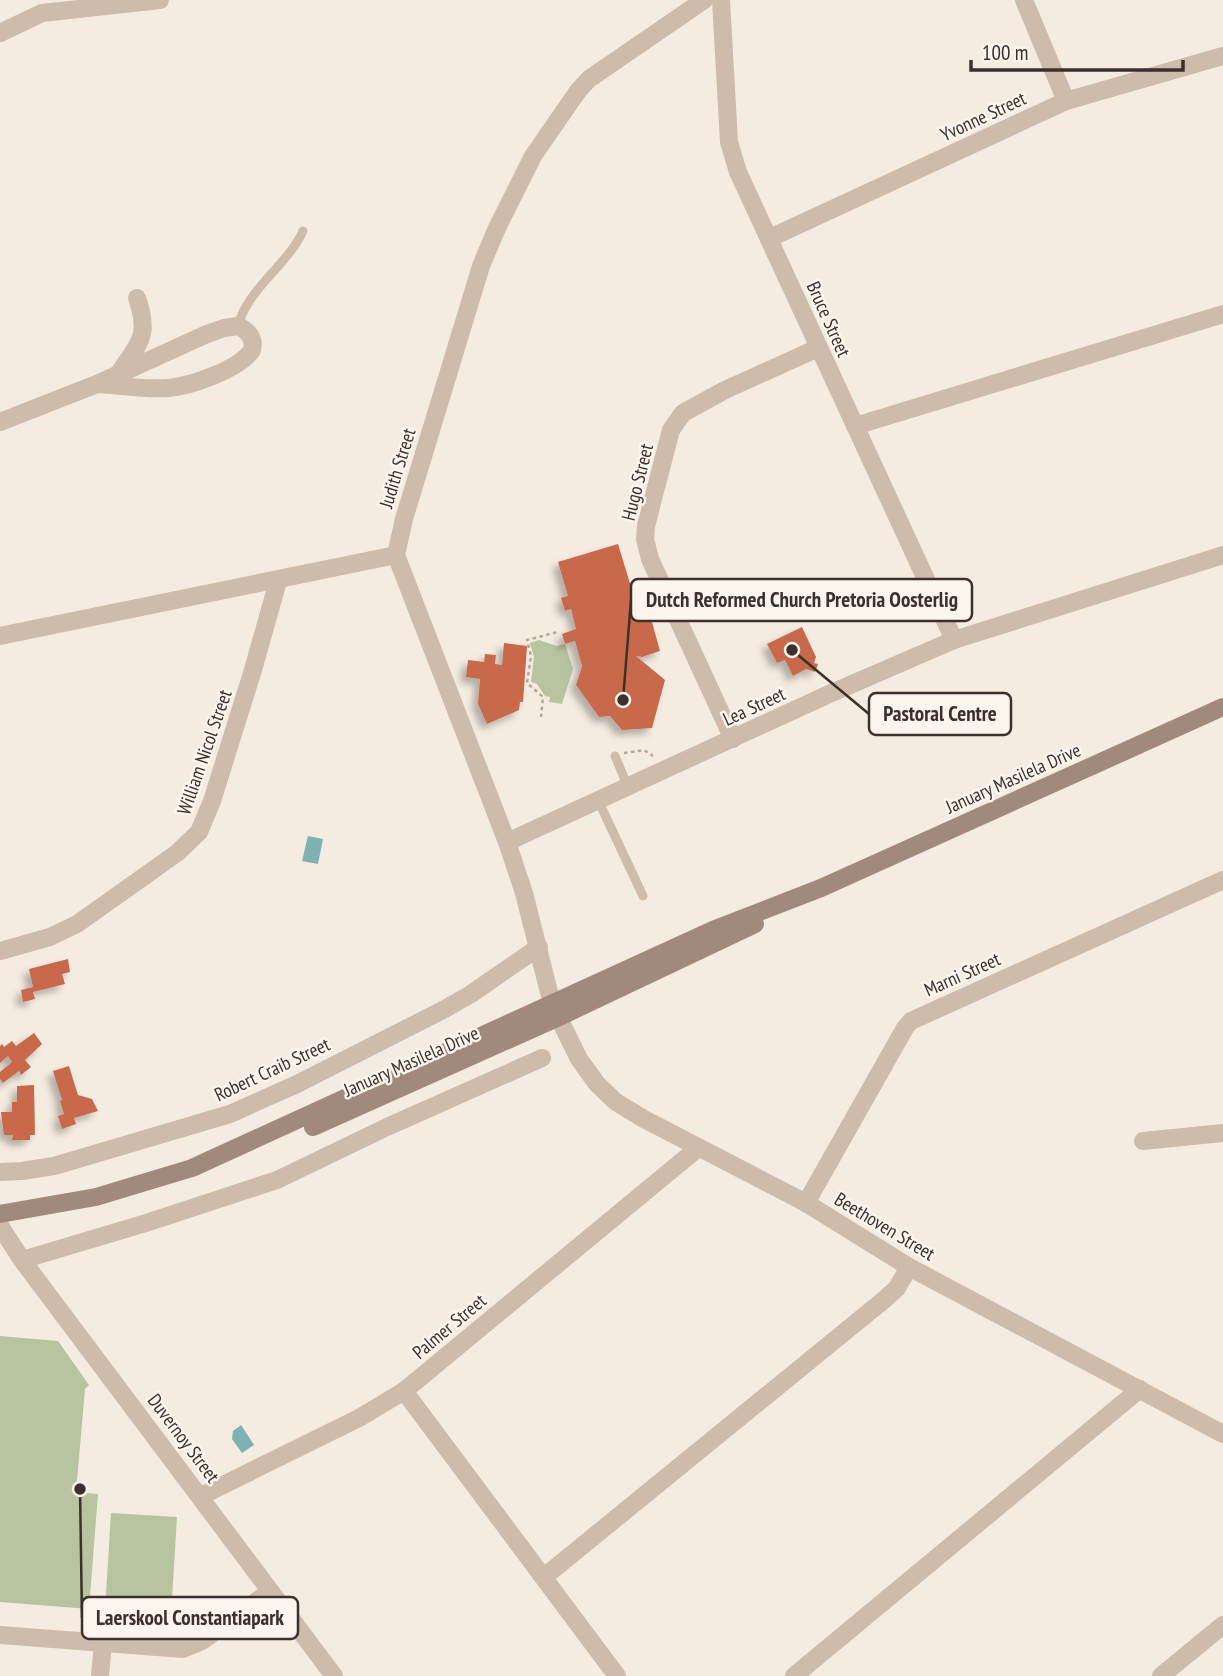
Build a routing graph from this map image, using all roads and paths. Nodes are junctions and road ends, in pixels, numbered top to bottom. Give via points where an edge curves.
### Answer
1 (160, 0) edge
2 (704, 0) edge
3 (721, 0) edge
4 (1024, 0) edge
5 (39, 7) edge
6 (0, 33) edge
7 (1223, 55) edge
8 (1066, 101) junction
9 (303, 231) dead end
10 (770, 238) junction
11 (137, 298) dead end
12 (1223, 314) edge
13 (238, 326) junction
14 (818, 348) junction
15 (119, 373) junction
16 (97, 384) junction
17 (0, 422) edge
18 (855, 426) junction
19 (396, 555) junction
20 (1223, 555) edge
21 (278, 581) junction
22 (558, 632) dead end
23 (0, 636) edge
24 (954, 640) junction
25 (1223, 707) edge
26 (541, 717) dead end
27 (733, 739) junction
28 (615, 756) joint
29 (661, 772) junction
30 (628, 787) junction
31 (598, 800) junction
32 (507, 842) junction
33 (1223, 880) edge
34 (642, 896) dead end
35 (539, 947) junction
36 (0, 951) edge
37 (554, 1011) junction
38 (542, 1058) dead end
39 (1223, 1133) edge
40 (1143, 1141) dead end
41 (698, 1148) junction
42 (0, 1172) edge
43 (806, 1203) junction
44 (0, 1214) edge
45 (0, 1224) edge
46 (22, 1259) junction
47 (909, 1267) junction
48 (1140, 1389) junction
49 (404, 1391) junction
50 (1223, 1434) edge
51 (201, 1496) junction
52 (544, 1577) junction
53 (270, 1592) junction
54 (1223, 1625) edge
55 (0, 1635) edge
56 (103, 1643) junction
57 (100, 1676) edge
58 (334, 1676) edge
59 (617, 1676) edge
60 (794, 1676) edge
61 (1161, 1676) edge

1 - 5 street
2 - 19 street, Judith Street via 589,79 533,156 481,266
3 - 10 street, Bruce Street via 729,142 738,172
4 - 8 street
5 - 6 street
7 - 8 street, Yvonne Street
8 - 10 street, Yvonne Street
9 - 13 lane via 242,312
10 - 14 street, Bruce Street
11 - 15 street via 144,333
12 - 18 street
13 - 15 street
13 - 16 street via 251,335 252,350 226,370 169,388
14 - 18 street, Bruce Street
14 - 27 street, Hugo Street via 683,413 671,430 646,526 650,559
15 - 16 street
16 - 17 street
18 - 24 street, Bruce Street
19 - 21 street
19 - 32 street
20 - 24 street, Lea Street
21 - 23 street
21 - 36 street, William Nicol Street via 199,832 177,853 77,924
22 - 26 path via 527,640 531,656 527,682 543,698
24 - 27 street, Lea Street
25 - 37 main road, January Masilela Drive via 821,888 718,943
27 - 29 street, Lea Street
28 - 29 path via 644,750 655,758
28 - 30 lane
29 - 30 street, Lea Street
30 - 31 street, Lea Street
31 - 32 street, Lea Street
31 - 34 lane
32 - 35 street
33 - 43 street, Marni Street via 911,1021
35 - 37 street
35 - 42 street, Robert Craib Street via 443,1010 248,1107 54,1166
37 - 41 street, Beethoven Street via 579,1059 605,1092
37 - 44 main road, January Masilela Drive via 192,1168 96,1197
37 - 45 main road, January Masilela Drive via 384,1096 173,1186 100,1208
38 - 46 street via 270,1183
39 - 40 street
41 - 43 street, Beethoven Street
41 - 49 street, Palmer Street
43 - 47 street, Beethoven Street
45 - 46 street, Duvernoy Street
46 - 51 street, Duvernoy Street
47 - 48 street, Beethoven Street
47 - 52 street via 885,1299
48 - 50 street, Beethoven Street
48 - 60 street
49 - 51 street, Palmer Street
49 - 52 street
51 - 53 street, Duvernoy Street
52 - 59 street
53 - 56 street via 192,1646 172,1649
53 - 58 street, Duvernoy Street
54 - 61 street
55 - 56 street
56 - 57 street

